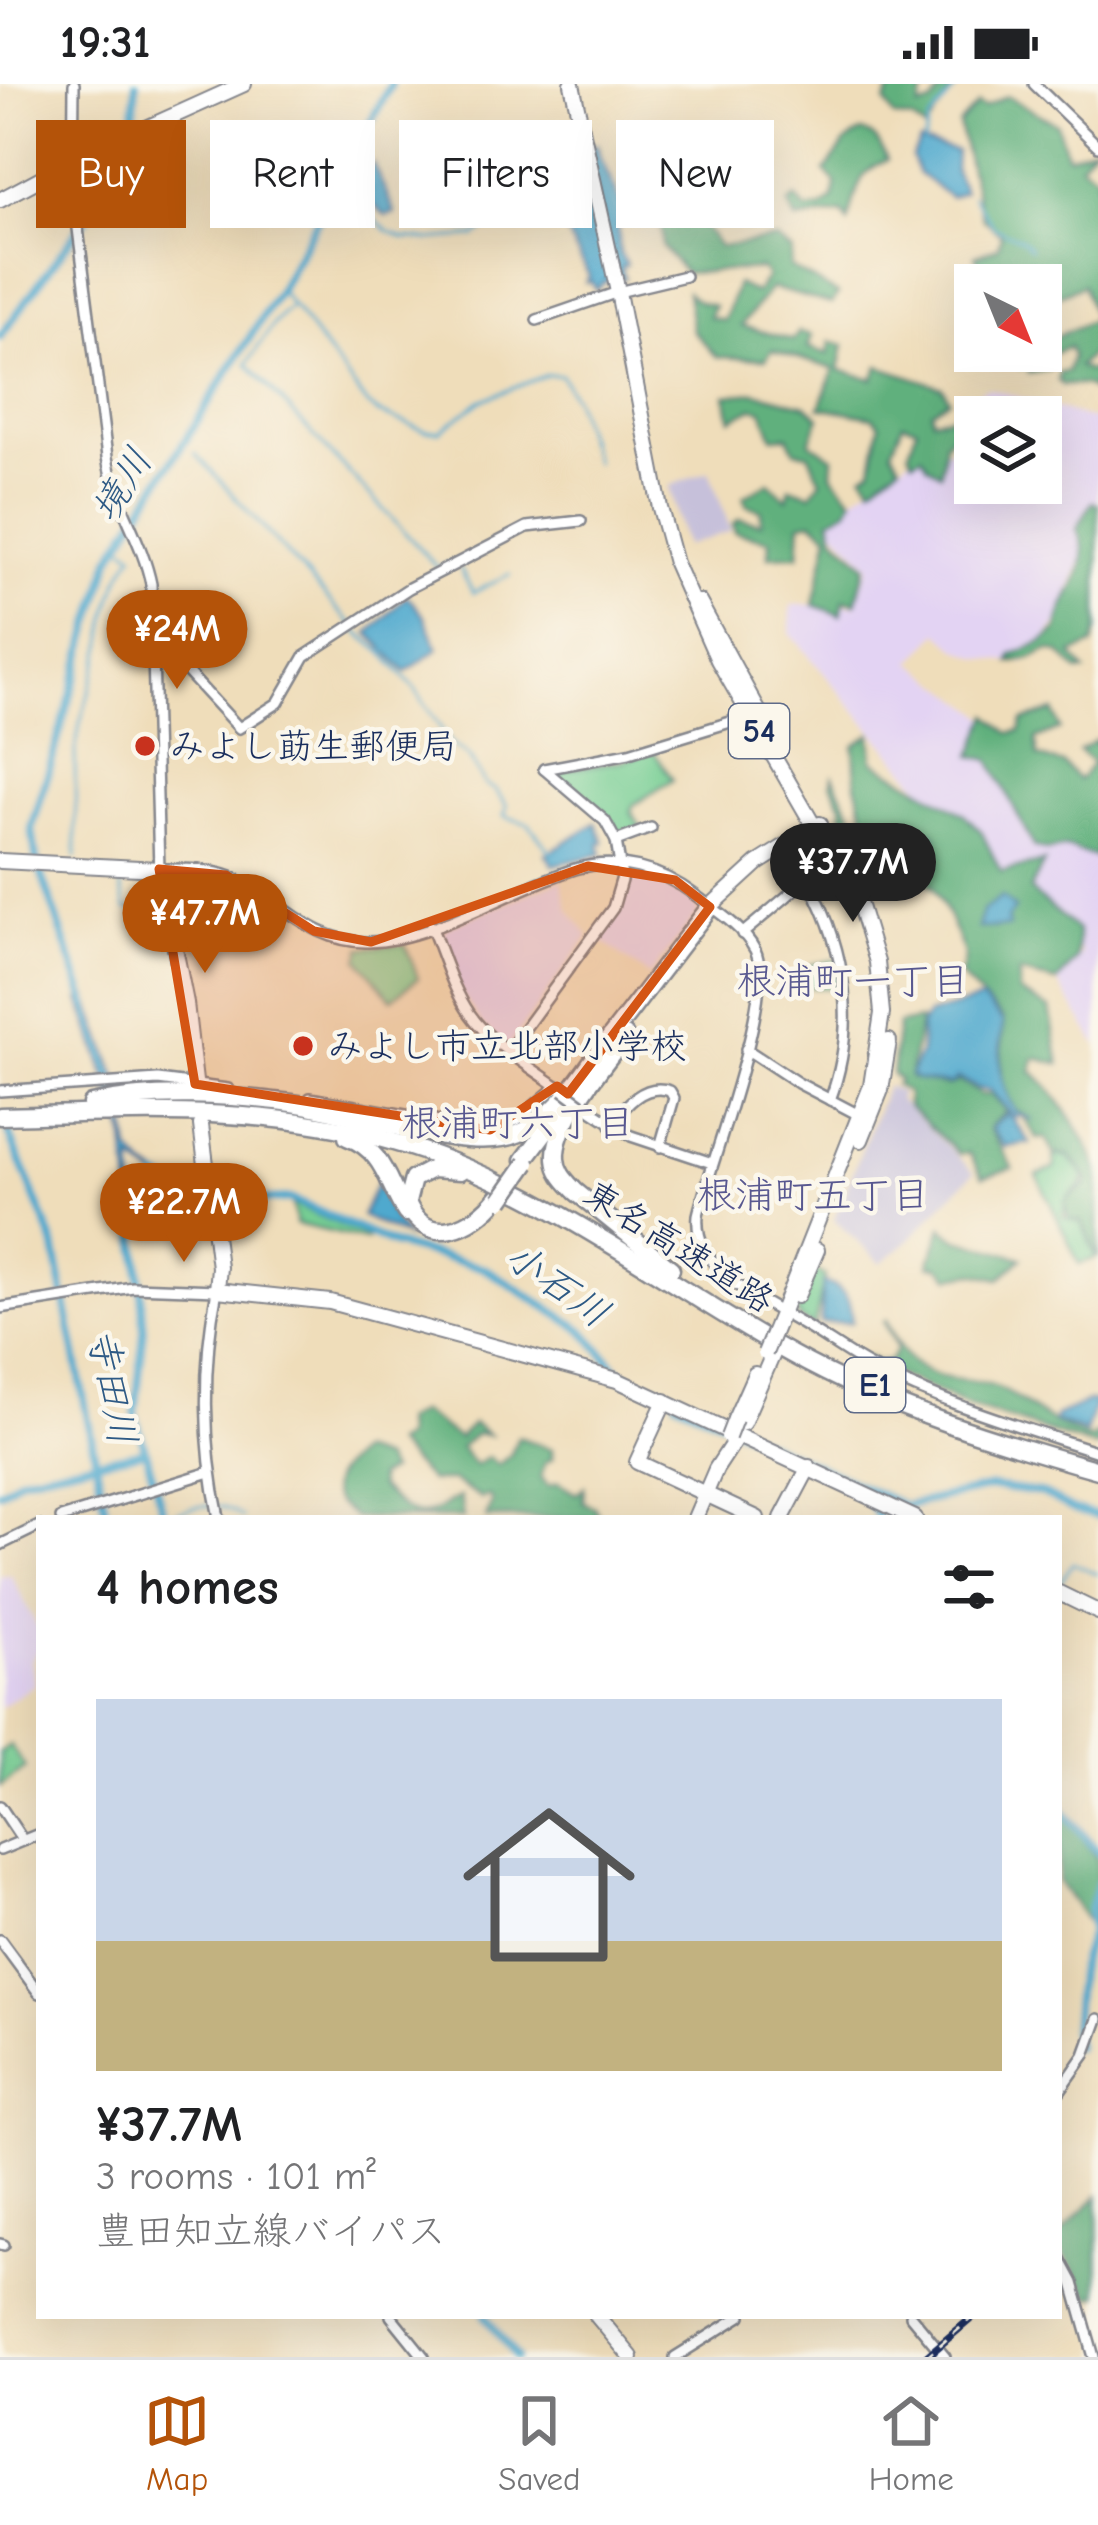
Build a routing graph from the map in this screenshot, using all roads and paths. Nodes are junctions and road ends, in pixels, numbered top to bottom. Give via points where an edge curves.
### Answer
1 (71, 84) edge
2 (244, 84) edge
3 (575, 84) edge
4 (1034, 84) edge
5 (68, 119) dead end
6 (71, 120) edge
7 (165, 120) edge
8 (1098, 146) edge
9 (36, 181) edge
10 (0, 200) edge
11 (78, 228) edge
12 (685, 276) dead end
13 (617, 286) junction
14 (537, 320) dead end
15 (627, 338) junction
16 (581, 521) dead end
17 (153, 651) junction
18 (750, 716) junction
19 (818, 827) junction
20 (651, 828) dead end
21 (616, 841) junction
22 (0, 861) edge
23 (618, 864) junction
24 (159, 869) junction
25 (713, 909) junction
26 (431, 926) junction
27 (742, 934) junction
28 (746, 1048) junction
29 (509, 1050) junction
30 (606, 1051) junction
31 (585, 1075) junction
32 (196, 1087) junction
33 (560, 1088) junction
34 (0, 1090) edge
35 (132, 1099) junction
36 (582, 1100) junction
37 (830, 1100) junction
38 (104, 1101) junction
39 (0, 1107) edge
40 (161, 1112) junction
41 (0, 1116) edge
42 (861, 1116) junction
43 (201, 1125) dead end
44 (611, 1125) junction
45 (660, 1148) junction
46 (526, 1162) junction
47 (712, 1163) junction
48 (499, 1198) junction
49 (667, 1272) junction
50 (217, 1290) junction
51 (0, 1308) edge
52 (783, 1320) junction
53 (665, 1400) junction
54 (1098, 1456) edge
55 (809, 1467) junction
56 (1098, 1470) edge
57 (210, 1472) junction
58 (708, 1490) junction
59 (70, 1515) edge
60 (218, 1515) edge
61 (696, 1515) edge
62 (752, 1515) edge
63 (784, 1515) edge
64 (909, 1515) edge
65 (36, 1528) edge
66 (0, 1546) edge
67 (1062, 1594) edge
68 (1098, 1612) edge
69 (0, 1806) edge
70 (36, 1835) edge
71 (22, 1839) junction
72 (0, 1850) edge
73 (0, 1940) edge
74 (36, 1989) edge
75 (1098, 2019) edge
76 (1062, 2088) edge
77 (1062, 2263) edge
78 (393, 2319) edge
79 (601, 2319) edge
80 (735, 2319) edge
81 (913, 2319) edge
82 (630, 2352) edge
83 (1093, 2356) edge
84 (424, 2357) edge
85 (675, 2357) edge
86 (945, 2357) edge

1 - 5 street
1 - 6 street
2 - 7 main road
3 - 13 main road, 54
4 - 8 street
9 - 10 main road
11 - 17 street via 110,475 151,584
12 - 13 street
13 - 14 street
13 - 15 main road, 54
15 - 18 main road, 54 via 675,563
15 - 19 main road, 54 via 687,572
16 - 17 street via 526,527 410,588 305,656 278,703 239,728 167,650
17 - 24 street
18 - 19 main road, 54
18 - 21 street via 544,769 601,816
19 - 25 main road via 758,863
19 - 42 main road, 54 via 860,906 879,974 881,1038
19 - 52 main road, 54 via 878,933 889,1040 875,1104
20 - 21 street
21 - 23 street
22 - 24 main road
23 - 25 street via 675,880
23 - 26 street via 556,876
23 - 29 street via 613,908
24 - 26 street via 226,875 314,931 348,941 385,941
24 - 32 main road
25 - 27 street
25 - 30 highway
26 - 29 street via 467,1010
27 - 28 street via 761,977
27 - 37 street via 810,884 845,988 843,1051
28 - 37 street
28 - 47 street
29 - 33 street
30 - 31 highway
30 - 36 highway
31 - 35 highway via 528,1130 502,1140 253,1098
31 - 46 highway
32 - 33 street via 490,1130
32 - 35 street via 158,1080
33 - 36 street, bridge
34 - 38 street
35 - 38 highway, 東名高速道路 / E1
35 - 38 street
35 - 40 highway, 東名高速道路 / E1
35 - 49 highway, 東名高速道路 / E1 via 286,1109 435,1145 546,1194
36 - 44 street
36 - 46 highway
36 - 49 highway via 558,1143 561,1176
37 - 42 street
38 - 39 highway, 東名高速道路 / E1
38 - 41 highway, 東名高速道路 / E1
40 - 48 highway via 362,1143 411,1219 441,1234 471,1228
40 - 49 highway, 東名高速道路 / E1 via 285,1119 395,1142 516,1188
42 - 52 main road, 54
43 - 50 main road
44 - 45 street
44 - 45 street via 649,1090 670,1091
45 - 47 street
46 - 48 highway, bridge
47 - 52 street via 697,1221 702,1248
48 - 49 highway via 477,1220 447,1231 419,1221 407,1196 427,1170 461,1172
49 - 54 highway, 東名高速道路 / E1 via 866,1381 962,1419
49 - 56 highway, 東名高速道路 / E1 via 861,1390
50 - 51 street via 133,1287
50 - 53 main road via 330,1302 610,1377
50 - 57 street via 208,1346
52 - 54 street via 897,1379
52 - 58 main road, 54, bridge
53 - 55 main road
53 - 58 main road via 637,1462
55 - 63 main road
55 - 64 main road
57 - 59 street
57 - 60 street
58 - 61 main road, 54
58 - 62 main road
65 - 66 street
67 - 68 main road
69 - 71 street
70 - 71 street
71 - 72 street
73 - 74 street
75 - 76 street
77 - 83 street
78 - 84 street
79 - 82 main road
80 - 85 street
81 - 86 street

